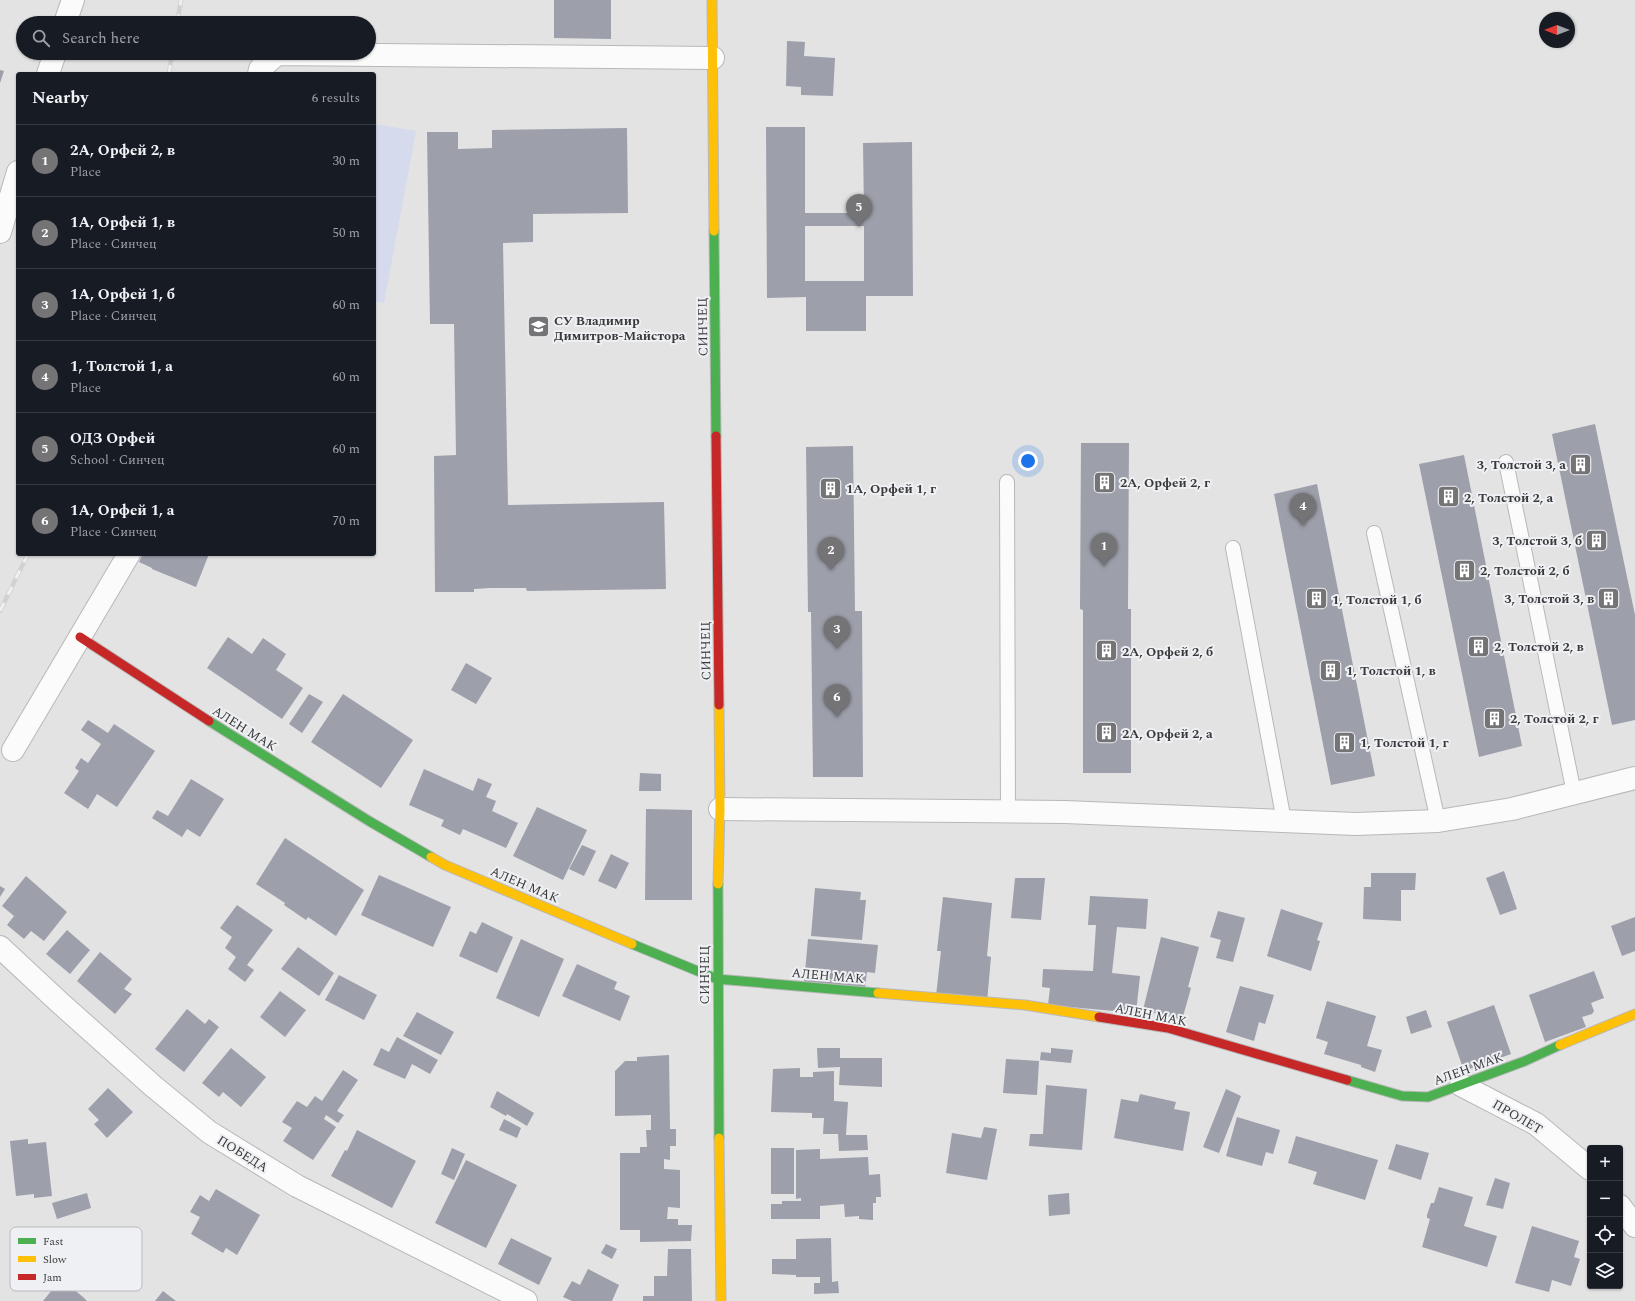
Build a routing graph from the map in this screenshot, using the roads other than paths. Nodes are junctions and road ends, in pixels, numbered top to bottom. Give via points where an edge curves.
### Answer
1 (73, 0) edge
2 (712, 0) edge
3 (67, 16) edge
4 (376, 55) edge
5 (712, 58) junction
6 (53, 60) edge
7 (270, 60) edge
8 (49, 72) edge
9 (259, 72) edge
10 (16, 179) edge
11 (0, 232) edge
12 (1506, 462) dead end
13 (1007, 482) dead end
14 (1374, 533) dead end
15 (1233, 548) dead end
16 (128, 556) edge
17 (80, 637) junction
18 (13, 750) dead end
19 (1635, 778) edge
20 (1574, 793) junction
21 (720, 809) junction
22 (1008, 812) junction
23 (1284, 821) junction
24 (1438, 821) junction
25 (0, 947) edge
26 (717, 979) junction
27 (1635, 1014) edge
28 (1461, 1085) junction
29 (1587, 1166) edge
30 (1623, 1210) edge
31 (1635, 1226) edge
32 (526, 1301) edge
33 (721, 1301) edge

1 - 3 street
2 - 5 street, СИНЧЕЦ
4 - 5 street
5 - 21 street, СИНЧЕЦ
6 - 8 street
7 - 9 street
10 - 11 street
12 - 20 lane
13 - 22 lane
14 - 24 lane
15 - 23 lane
16 - 17 street
17 - 18 street
17 - 26 street, АЛЕН МАК via 236,739 445,865
19 - 20 street
20 - 24 street via 1512,809
21 - 22 street
21 - 26 street, СИНЧЕЦ
22 - 23 street
23 - 24 street via 1356,824
25 - 32 street, ПОБЕДА via 135,1070 209,1132 297,1186
26 - 28 street, АЛЕН МАК via 1025,1005 1168,1028 1402,1096 1428,1097
26 - 33 street, СИНЧЕЦ
27 - 28 street, АЛЕН МАК
28 - 29 street, ПРОЛЕТ via 1536,1124
30 - 31 street

